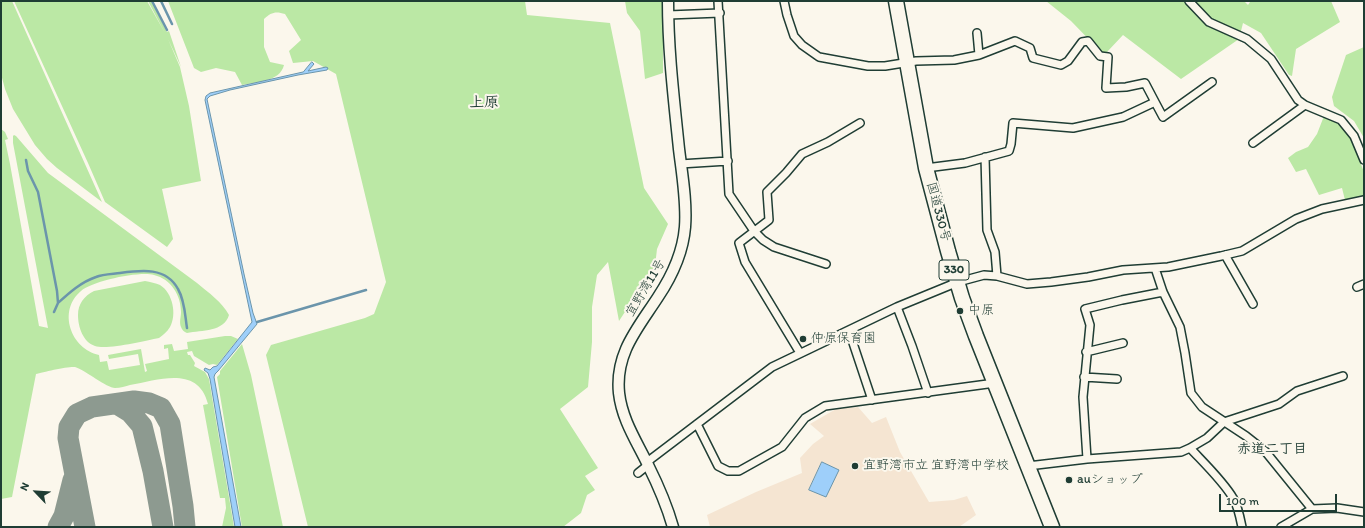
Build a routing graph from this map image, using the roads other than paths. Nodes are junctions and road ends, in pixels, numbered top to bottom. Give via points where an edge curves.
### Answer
1 (668, 1) edge
2 (718, 1) edge
3 (784, 1) edge
4 (896, 1) edge
5 (1189, 1) edge
6 (720, 13) junction
7 (668, 15) junction
8 (977, 33) dead end
9 (979, 55) junction
10 (907, 63) junction
11 (1212, 82) dead end
12 (1155, 102) junction
13 (1305, 105) junction
14 (860, 123) dead end
15 (1253, 143) dead end
16 (985, 157) junction
17 (1364, 160) edge
18 (728, 161) junction
19 (680, 164) junction
20 (926, 168) junction
21 (1364, 200) edge
22 (754, 231) junction
23 (1225, 255) junction
24 (826, 264) dead end
25 (1155, 268) junction
26 (997, 276) junction
27 (958, 282) junction
28 (1163, 292) junction
29 (1253, 304) dead end
30 (897, 307) junction
31 (849, 331) junction
32 (1123, 343) dead end
33 (1086, 352) junction
34 (800, 354) junction
35 (1343, 376) dead end
36 (1084, 377) junction
37 (1117, 380) dead end
38 (995, 383) junction
39 (928, 393) junction
40 (872, 400) junction
41 (1224, 422) junction
42 (697, 424) junction
43 (1190, 448) junction
44 (1087, 459) junction
45 (647, 464) junction
46 (1028, 466) junction
47 (638, 473) dead end
48 (1312, 509) junction
49 (1363, 513) edge
50 (673, 527) edge
51 (1052, 527) edge
52 (1242, 527) edge
53 (1281, 527) edge

1 - 7 street, 宜野湾11号
2 - 6 street
3 - 10 street via 794,36 819,57 868,66
4 - 10 highway, 国道330号 / 330
5 - 13 street via 1209,22 1247,39 1271,59 1298,100
6 - 7 street
6 - 18 street
7 - 19 street, 宜野湾11号 via 670,68
8 - 9 street
9 - 10 street via 954,60
9 - 12 street via 1015,41 1030,48 1033,58 1061,65 1068,61 1082,42 1088,41 1100,56 1108,57 1106,88 1145,83
10 - 20 highway, 国道330号 / 330
11 - 12 street via 1163,117
12 - 16 street via 1123,117 1073,128 1013,123 1009,151
13 - 15 street
13 - 17 street via 1341,120 1354,136
14 - 22 street via 802,154 767,192 768,220
16 - 20 street
16 - 26 street via 987,230 995,252
18 - 19 street
18 - 22 street via 729,194
19 - 45 street, 宜野湾11号 via 685,215 679,255 662,291 629,342 620,365 619,393 622,407
20 - 27 highway, 国道330号 / 330
21 - 23 street via 1322,209 1296,219 1242,251
22 - 24 street via 774,246
22 - 34 street via 739,243 746,262
23 - 25 street
23 - 29 street
25 - 26 street via 1122,270 1088,278 1027,284
25 - 28 street
26 - 27 street via 984,275
27 - 30 street
27 - 38 highway, 国道330号 / 330
28 - 33 street via 1085,309 1090,325
28 - 41 street via 1180,327 1191,393 1202,407
30 - 31 street
30 - 39 street
31 - 34 street
31 - 40 street
32 - 33 street
33 - 36 street
34 - 42 street via 772,367
35 - 41 street via 1297,391 1279,404
36 - 37 street
36 - 44 street via 1082,397
38 - 39 street
38 - 46 highway, 国道330号 / 330
39 - 40 street
40 - 42 street via 825,406 805,418 782,447 739,471 728,471 718,466
41 - 43 street via 1207,438
41 - 48 street via 1264,451
42 - 45 street
43 - 44 street via 1182,452
43 - 52 street via 1233,498
44 - 46 street
45 - 47 street
45 - 50 street, 宜野湾11号 via 668,509
46 - 51 highway, 国道330号 / 330
48 - 49 street via 1337,508
48 - 53 street

